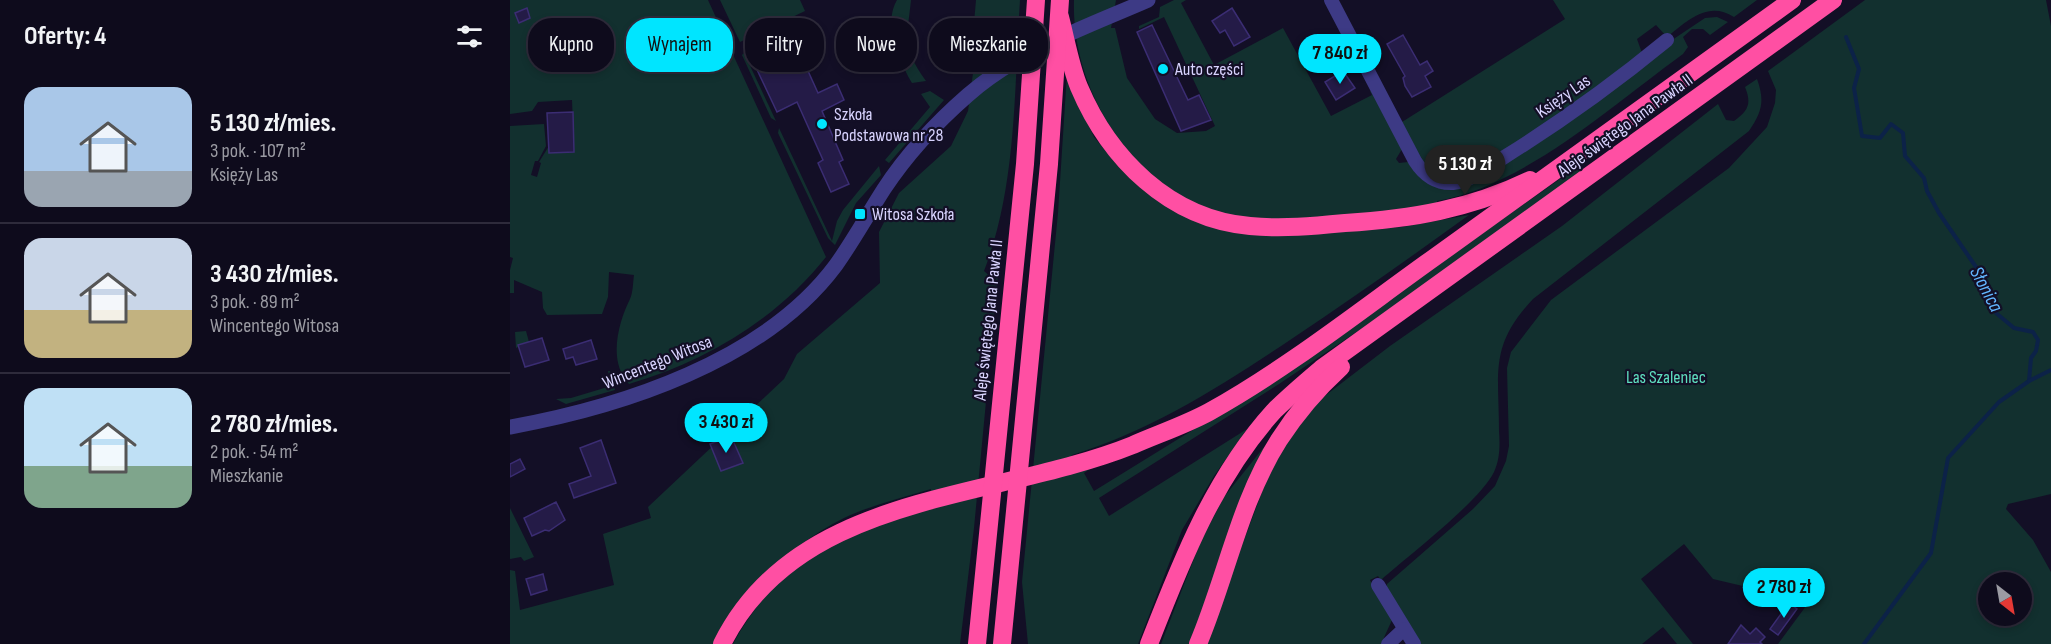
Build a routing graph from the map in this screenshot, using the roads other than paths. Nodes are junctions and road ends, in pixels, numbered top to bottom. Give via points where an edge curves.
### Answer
1 (1036, 0) edge
2 (1148, 0) edge
3 (1330, 0) edge
4 (1792, 0) edge
5 (1833, 0) edge
6 (1060, 8) edge
7 (1667, 40) dead end
8 (1587, 149) junction
9 (1411, 304) junction
10 (510, 428) edge
11 (1378, 585) dead end
12 (1404, 629) junction
13 (722, 644) edge
14 (977, 644) edge
15 (1002, 644) edge
16 (1149, 644) edge
17 (1198, 644) edge
18 (1388, 644) edge
19 (1414, 644) edge

1 - 14 highway, Aleje świętego Jana Pawła II via 1025,164
2 - 10 street, Wincentego Witosa via 1035,51 971,93 904,161 824,279 781,320 733,351 670,381 583,411
3 - 7 street, Księży Las via 1415,161 1432,179 1447,183 1477,174 1542,133
4 - 8 highway, Aleje świętego Jana Pawła II
5 - 9 highway, Aleje świętego Jana Pawła II
6 - 8 highway via 1078,85 1099,130 1123,160 1154,187 1173,201 1215,219 1249,226 1291,227 1405,219 1488,198
6 - 15 highway via 1049,164
8 - 13 highway via 1310,346 1208,412 1130,446 858,525 809,548 771,577 739,614
9 - 16 highway via 1322,368 1274,411 1211,502 1186,549
9 - 17 highway via 1308,398 1278,441 1256,487
11 - 12 street
12 - 18 street
12 - 19 street

